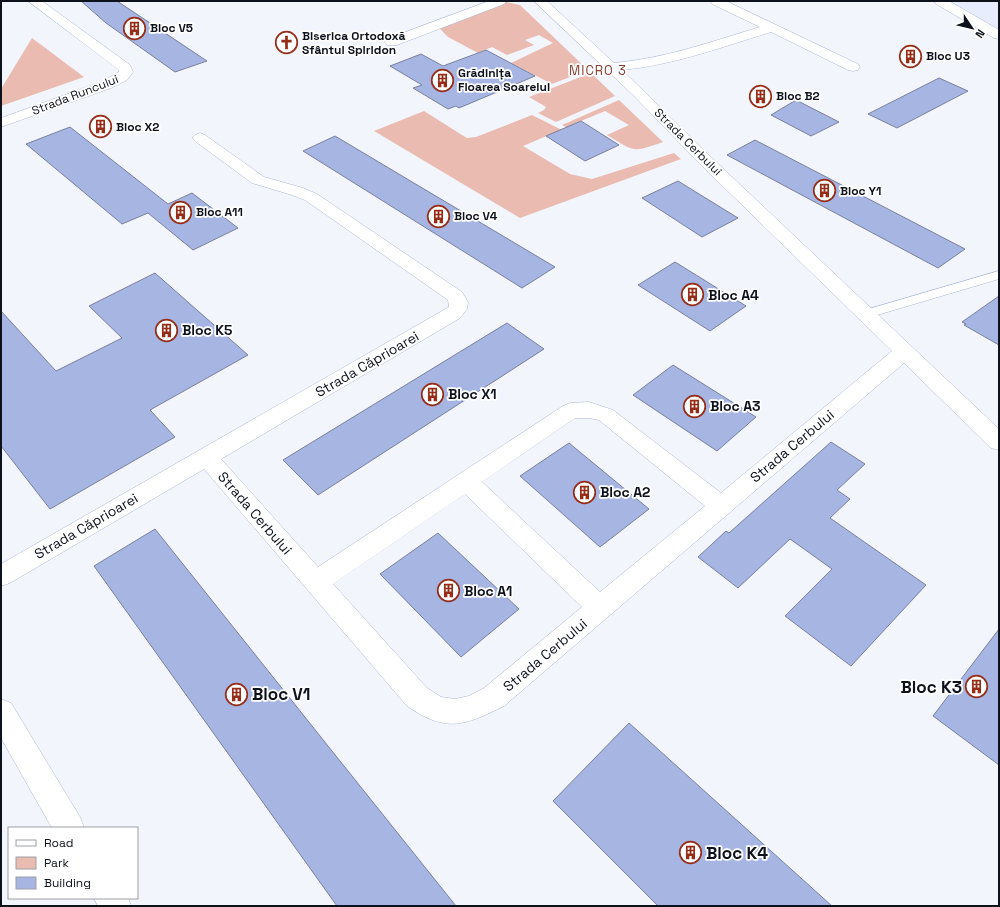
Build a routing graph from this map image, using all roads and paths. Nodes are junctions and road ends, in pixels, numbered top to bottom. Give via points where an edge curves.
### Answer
1 (34, 1) edge
2 (500, 1) edge
3 (540, 1) edge
4 (716, 1) edge
5 (940, 1) edge
6 (771, 28) junction
7 (999, 35) edge
8 (392, 42) dead end
9 (612, 67) junction
10 (853, 67) dead end
11 (1, 123) edge
12 (200, 138) dead end
13 (999, 275) edge
14 (867, 314) junction
15 (905, 351) junction
16 (999, 442) edge
17 (206, 456) junction
18 (466, 481) junction
19 (721, 506) junction
20 (1, 576) edge
21 (316, 582) junction
22 (600, 608) junction
23 (1, 712) edge
24 (68, 827) edge

1 - 11 street, Strada Runcului via 126,68 126,72 122,78 106,85
2 - 8 street
3 - 9 street, Strada Cerbului
4 - 6 street
5 - 7 street
6 - 9 street via 673,58
6 - 10 street
9 - 14 street, Strada Cerbului via 708,163
12 - 17 street, Strada Căprioarei via 258,180 269,185 289,187 311,196 455,296 459,302 453,314
13 - 14 lane
14 - 15 street, Strada Cerbului
15 - 16 street, Strada Cerbului
15 - 19 street, Strada Cerbului
17 - 20 street, Strada Căprioarei
17 - 21 street, Strada Cerbului
18 - 19 street via 570,411 590,410 606,415
18 - 21 street
18 - 22 street
19 - 22 street, Strada Cerbului
21 - 22 street, Strada Cerbului via 417,697 443,712 458,712 475,707 494,697
23 - 24 street

